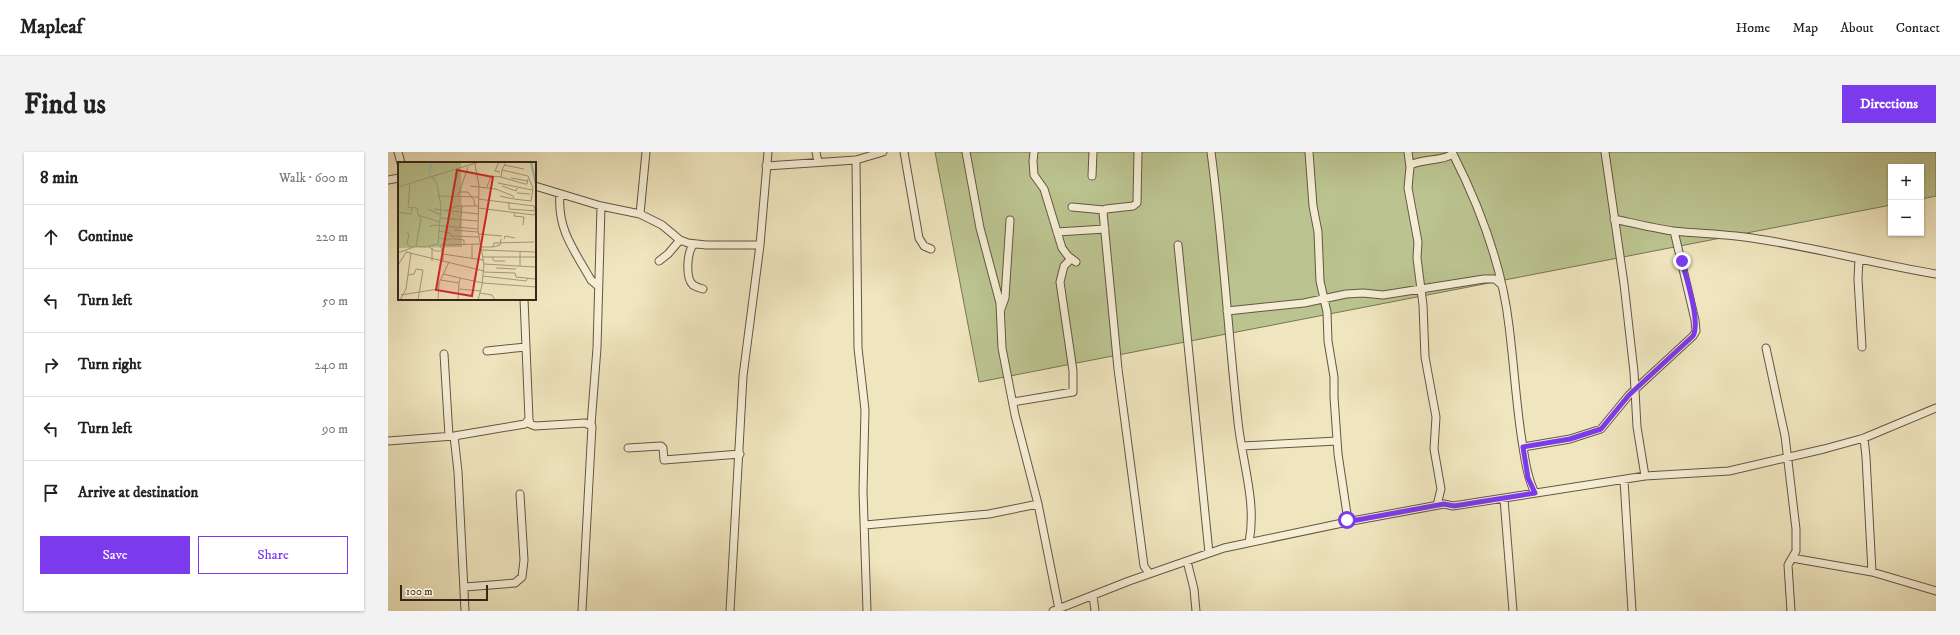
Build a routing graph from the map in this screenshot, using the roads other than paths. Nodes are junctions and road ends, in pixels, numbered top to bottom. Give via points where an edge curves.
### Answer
1 (398, 152) edge
2 (646, 152) edge
3 (768, 152) edge
4 (816, 152) edge
5 (883, 152) edge
6 (904, 152) edge
7 (966, 152) edge
8 (1034, 152) edge
9 (1093, 152) edge
10 (1138, 152) edge
11 (1211, 152) edge
12 (1309, 152) edge
13 (1408, 152) edge
14 (1605, 152) edge
15 (1452, 153) edge
16 (856, 160) junction
17 (401, 162) edge
18 (818, 162) junction
19 (1410, 165) junction
20 (766, 166) junction
21 (1092, 176) dead end
22 (398, 178) edge
23 (388, 180) edge
24 (536, 186) edge
25 (560, 194) junction
26 (601, 206) junction
27 (1072, 207) dead end
28 (1104, 210) junction
29 (640, 214) junction
30 (1614, 219) junction
31 (1010, 220) dead end
32 (1105, 229) junction
33 (1674, 231) junction
34 (1057, 232) junction
35 (680, 240) junction
36 (690, 245) junction
37 (1178, 245) dead end
38 (760, 246) junction
39 (931, 248) dead end
40 (1859, 259) junction
41 (659, 261) dead end
42 (1936, 274) edge
43 (1502, 285) junction
44 (598, 286) junction
45 (703, 288) dead end
46 (1420, 288) junction
47 (1324, 299) junction
48 (524, 300) edge
49 (1000, 309) junction
50 (1227, 311) junction
51 (1862, 346) dead end
52 (526, 347) junction
53 (1766, 348) dead end
54 (487, 351) dead end
55 (444, 354) dead end
56 (1635, 390) junction
57 (1013, 402) junction
58 (1936, 408) edge
59 (529, 419) junction
60 (592, 425) junction
61 (451, 436) junction
62 (1864, 438) junction
63 (388, 441) edge
64 (1337, 441) junction
65 (1242, 446) junction
66 (1523, 447) junction
67 (628, 448) dead end
68 (740, 454) junction
69 (1788, 458) junction
70 (1645, 476) junction
71 (1624, 480) junction
72 (1535, 493) junction
73 (520, 494) dead end
74 (1504, 499) junction
75 (1038, 504) junction
76 (1438, 505) junction
77 (1346, 522) junction
78 (865, 525) junction
79 (1249, 542) junction
80 (1209, 553) junction
81 (1792, 558) junction
82 (1187, 561) junction
83 (1872, 572) junction
84 (1149, 574) junction
85 (465, 587) junction
86 (1936, 591) edge
87 (1093, 596) junction
88 (1056, 610) edge
89 (465, 611) edge
90 (582, 611) edge
91 (730, 611) edge
92 (867, 611) edge
93 (1095, 611) edge
94 (1196, 611) edge
95 (1513, 611) edge
96 (1632, 611) edge
97 (1791, 611) edge

1 - 17 street
2 - 29 street
3 - 20 street
4 - 18 street
5 - 16 street
6 - 39 street via 919,238 924,246
7 - 49 street via 980,228
8 - 34 street via 1034,175 1044,189
9 - 21 street
10 - 28 street via 1137,203 1133,206
11 - 50 street
12 - 47 street via 1313,206 1318,232 1320,280
13 - 19 street
14 - 30 street
15 - 19 street via 1446,158
15 - 43 street via 1485,224
16 - 18 street
16 - 78 street via 858,348 865,410
18 - 20 street
19 - 46 street via 1408,188 1418,242
20 - 38 street
22 - 23 street
24 - 25 street
25 - 26 street
25 - 44 street via 559,209 563,227 591,280
26 - 29 street
26 - 44 street
27 - 28 street
28 - 32 street
29 - 35 street via 662,225
30 - 33 street
30 - 56 street
31 - 49 street via 1005,298
32 - 34 street
32 - 84 street via 1134,501 1144,566
33 - 40 street via 1756,238
33 - 56 street via 1696,331
34 - 57 street via 1062,248 1074,261 1064,266 1060,282 1073,371 1073,392
35 - 36 street
35 - 41 street
36 - 38 street
36 - 45 street via 690,280 694,286
37 - 80 street
38 - 68 street via 743,376
40 - 42 street
40 - 51 street
43 - 46 street via 1491,278
43 - 66 street
44 - 60 street
46 - 47 street via 1382,295 1356,294
46 - 76 street via 1426,364 1436,417 1434,449 1441,489
47 - 50 street
47 - 64 street via 1329,352 1334,372
48 - 52 street
49 - 57 street via 1002,348
50 - 65 street
52 - 54 street
52 - 59 street
53 - 69 street
55 - 61 street
56 - 66 street via 1601,429 1570,439
56 - 70 street via 1637,427
57 - 75 street
58 - 62 street
59 - 60 street via 530,424 535,426 582,423
59 - 61 street via 522,425
60 - 90 street
61 - 63 street
61 - 85 street via 458,472
62 - 69 street
62 - 83 street
64 - 65 street
64 - 77 street
65 - 79 street via 1250,505
66 - 72 street via 1528,478
67 - 68 street via 661,446 664,460
68 - 91 street
69 - 70 street via 1729,470
69 - 81 street via 1797,545
70 - 71 street
71 - 72 street
71 - 96 street
72 - 74 street
73 - 85 street via 524,560 522,577 515,583
74 - 76 street via 1454,506
74 - 95 street
75 - 78 street via 989,514
75 - 88 street
76 - 77 street
77 - 79 street
78 - 92 street
79 - 80 street
80 - 82 street
81 - 83 street
81 - 97 street via 1788,565
82 - 84 street
82 - 94 street
83 - 86 street
84 - 87 street
85 - 89 street
87 - 88 street
87 - 93 street

